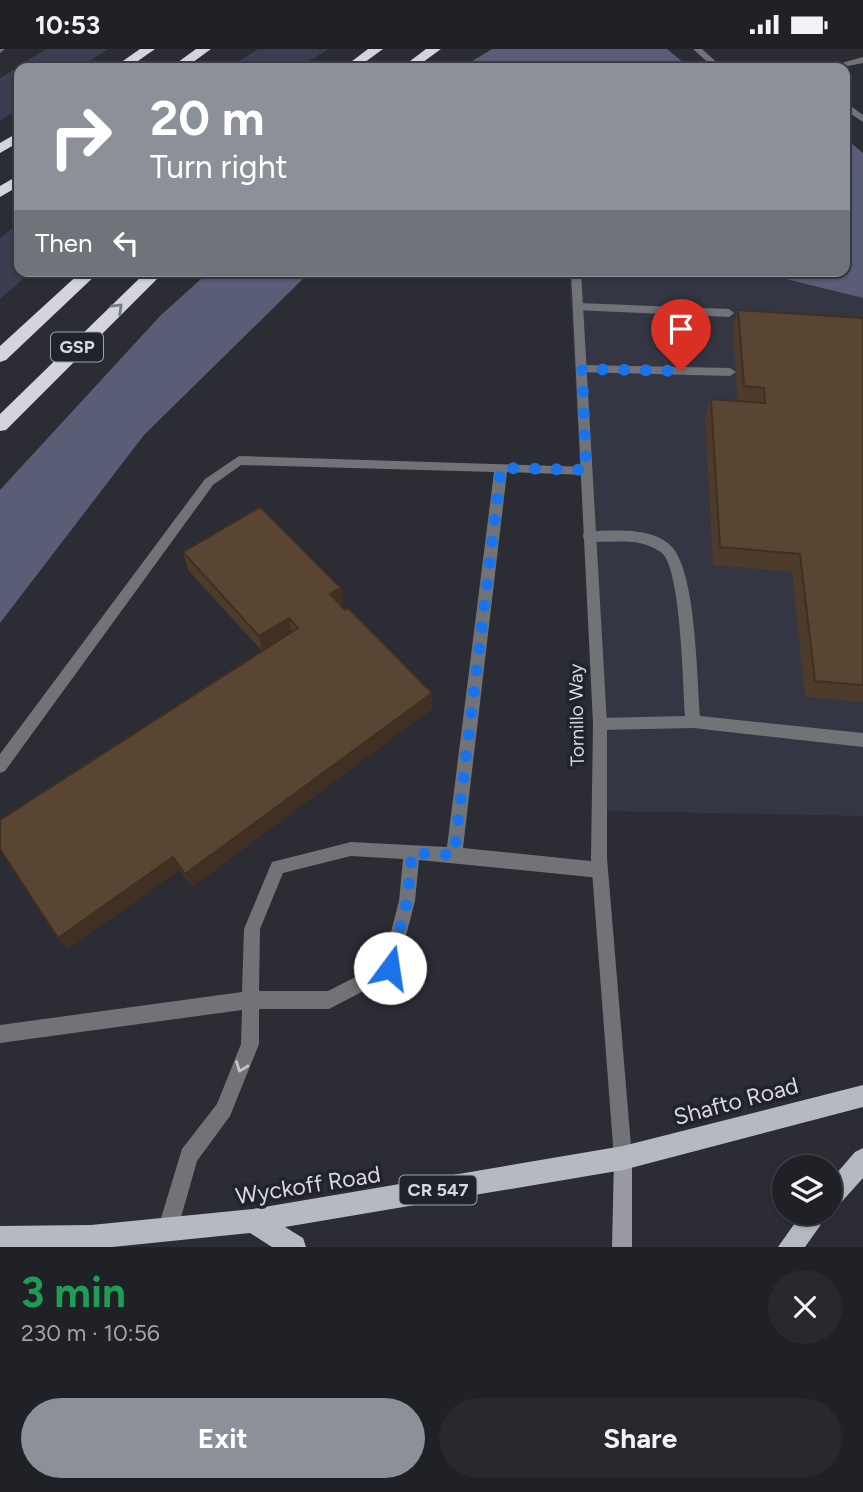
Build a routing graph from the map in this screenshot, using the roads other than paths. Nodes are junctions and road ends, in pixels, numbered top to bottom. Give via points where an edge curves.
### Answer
1 (149, 49) edge
2 (205, 49) edge
3 (377, 49) edge
4 (435, 49) edge
5 (697, 49) edge
6 (127, 63) edge
7 (184, 63) edge
8 (356, 63) edge
9 (414, 63) edge
10 (713, 63) edge
11 (86, 277) edge
12 (151, 277) edge
13 (576, 277) edge
14 (579, 307) junction
15 (729, 313) dead end
16 (0, 356) edge
17 (582, 369) junction
18 (730, 372) dead end
19 (0, 425) edge
20 (501, 468) junction
21 (586, 470) junction
22 (589, 536) junction
23 (693, 722) junction
24 (600, 724) junction
25 (863, 740) edge
26 (0, 766) edge
27 (412, 853) junction
28 (454, 855) junction
29 (600, 870) junction
30 (250, 1000) junction
31 (0, 1034) edge
32 (863, 1095) edge
33 (623, 1158) junction
34 (863, 1160) edge
35 (842, 1184) edge
36 (253, 1221) junction
37 (807, 1225) edge
38 (168, 1228) junction
39 (0, 1238) edge
40 (294, 1247) edge
41 (622, 1247) edge
42 (790, 1247) edge

1 - 6 highway
2 - 7 highway
3 - 8 highway
4 - 9 highway
5 - 10 street
11 - 16 highway, GSP
19 -> 12 highway, GSP
13 - 14 street, Tornillo Way
14 - 15 street
14 - 17 street, Tornillo Way
17 - 18 street
17 - 21 street, Tornillo Way
20 - 21 street
20 - 26 street via 239,460 209,482
20 - 28 street
21 - 22 street, Tornillo Way
22 - 23 street via 637,537 668,551 680,576
22 - 24 street, Tornillo Way
23 - 24 street
23 - 25 street
24 - 29 street, Tornillo Way
27 - 28 street
27 - 30 street via 407,901 390,968 329,1000
27 - 30 street via 351,849 278,867 252,929
28 - 29 street
29 - 33 street, Tornillo Way
30 - 31 street
30 -> 38 street via 250,1044 224,1110 189,1156
32 - 33 main road, Shafto Road / CR 547
33 - 36 main road, Wyckoff Road / CR 547
33 - 41 main road
34 - 35 main road
36 - 38 main road, Wyckoff Road / CR 547
36 - 40 main road
37 - 42 main road
38 - 39 main road, Wyckoff Road / CR 547 via 91,1237

